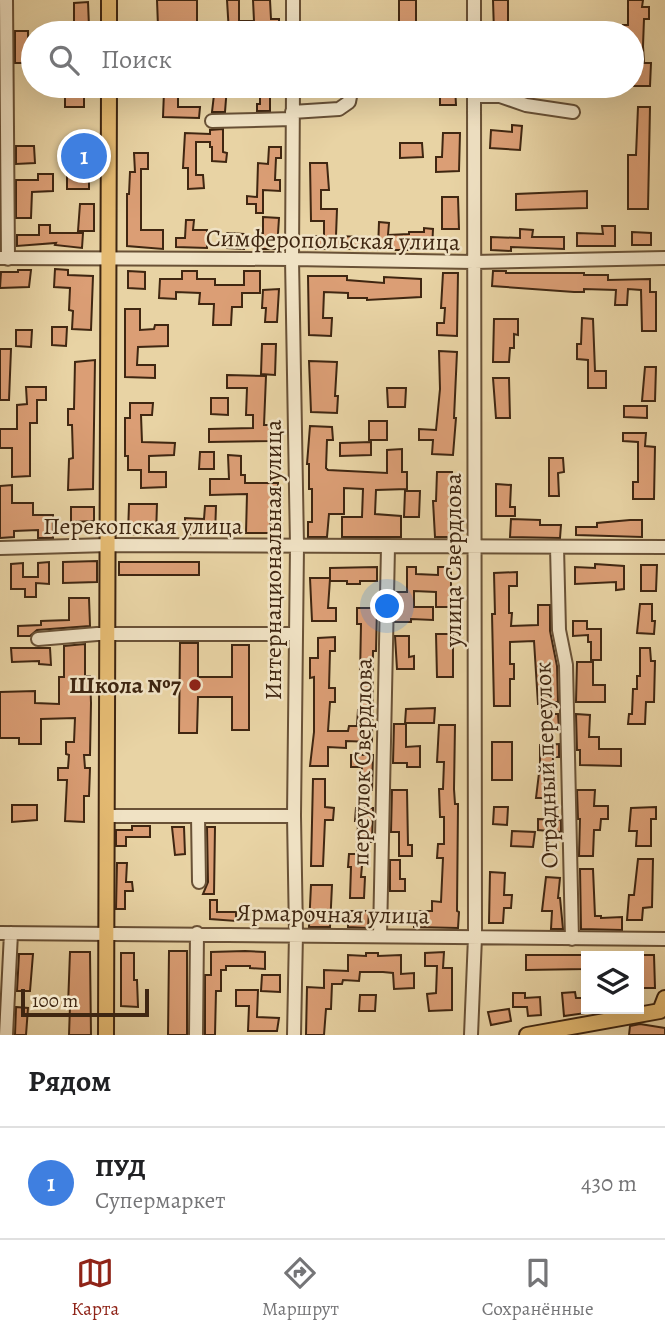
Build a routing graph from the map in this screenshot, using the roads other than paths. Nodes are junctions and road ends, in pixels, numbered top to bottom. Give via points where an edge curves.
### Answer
1 (6, 0) edge
2 (109, 0) edge
3 (293, 0) edge
4 (474, 0) edge
5 (109, 21) edge
6 (293, 21) edge
7 (474, 21) edge
8 (109, 98) edge
9 (293, 98) edge
10 (350, 98) edge
11 (474, 98) edge
12 (506, 98) edge
13 (573, 112) dead end
14 (292, 116) junction
15 (212, 121) dead end
16 (4, 258) edge
17 (665, 258) edge
18 (292, 259) junction
19 (109, 260) junction
20 (474, 262) junction
21 (109, 545) junction
22 (297, 547) junction
23 (388, 547) junction
24 (474, 547) junction
25 (558, 547) junction
26 (665, 547) edge
27 (0, 548) edge
28 (109, 634) junction
29 (295, 634) junction
30 (38, 639) dead end
31 (107, 816) junction
32 (198, 816) junction
33 (294, 816) junction
34 (199, 882) dead end
35 (5, 933) edge
36 (107, 933) junction
37 (197, 933) junction
38 (296, 934) junction
39 (380, 936) junction
40 (475, 937) junction
41 (572, 939) junction
42 (665, 939) edge
43 (663, 1007) edge
44 (6, 1035) edge
45 (106, 1035) edge
46 (197, 1035) edge
47 (294, 1035) edge
48 (471, 1035) edge
49 (527, 1035) edge

1 - 16 street
2 - 5 main road
3 - 6 street
4 - 7 street
8 - 19 main road
9 - 14 street, Интернациональная улица
10 - 14 street via 339,109
11 - 20 street, улица Свердлова
12 - 13 street
14 - 15 street
14 - 18 street, Интернациональная улица
16 - 19 street, Симферопольская улица
17 - 20 street, Симферопольская улица
18 - 19 street, Симферопольская улица
18 - 20 street, Симферопольская улица
18 - 22 street, Интернациональная улица
19 - 21 main road
20 - 24 street, улица Свердлова
21 - 22 street, Перекопская улица
21 - 27 street, Перекопская улица
21 - 28 main road
22 - 23 street, Перекопская улица
22 - 29 street, Интернациональная улица
23 - 24 street, Перекопская улица
23 - 39 street, переулок Свердлова
24 - 25 street, Перекопская улица
24 - 40 street, улица Свердлова
25 - 26 street, Перекопская улица
25 - 41 street, Отрадный переулок via 559,631 566,665
28 - 29 street
28 - 30 street
28 - 31 main road
29 - 33 street, Интернациональная улица
31 - 32 street
31 - 36 main road
32 - 33 street
32 - 34 street
33 - 38 street, Интернациональная улица
35 - 36 street, Ярмарочная улица
35 - 44 street
36 - 37 street, Ярмарочная улица
36 - 45 main road
37 - 38 street, Ярмарочная улица
37 - 46 street
38 - 39 street, Ярмарочная улица
38 - 47 street, Интернациональная улица
39 - 40 street, Ярмарочная улица
40 - 41 street, Ярмарочная улица
40 - 48 street, улица Свердлова
41 - 42 street, Ярмарочная улица
43 - 49 main road

